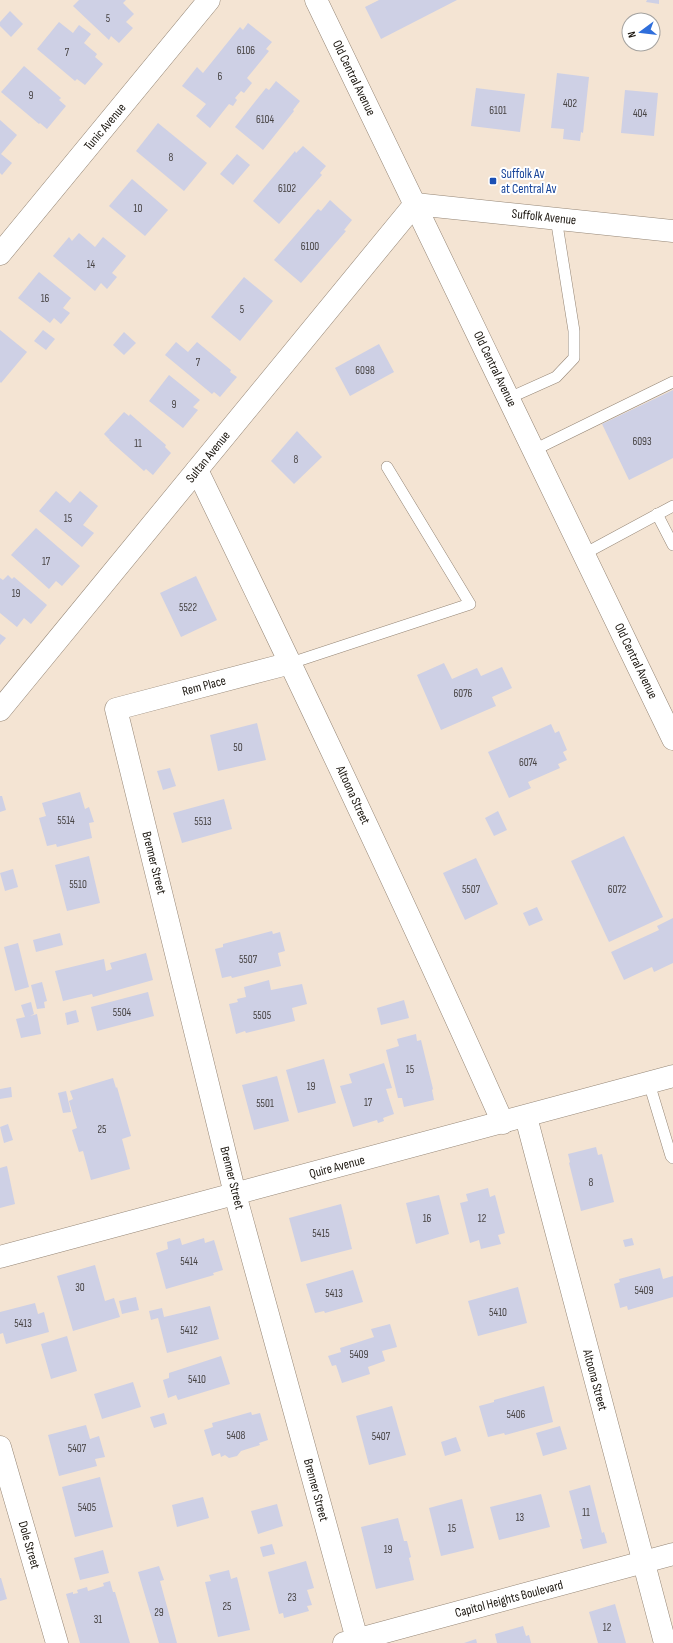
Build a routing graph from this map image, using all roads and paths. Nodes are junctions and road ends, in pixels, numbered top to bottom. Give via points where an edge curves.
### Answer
1 (210, 0) edge
2 (316, 0) edge
3 (415, 204) junction
4 (556, 218) junction
5 (673, 231) edge
6 (0, 254) edge
7 (673, 382) edge
8 (509, 398) junction
9 (534, 450) junction
10 (387, 467) dead end
11 (197, 470) junction
12 (673, 506) edge
13 (658, 514) junction
14 (673, 545) edge
15 (584, 554) junction
16 (291, 663) junction
17 (116, 709) joint
18 (0, 710) edge
19 (673, 739) edge
20 (673, 1076) edge
21 (649, 1083) junction
22 (526, 1117) junction
23 (503, 1123) junction
24 (673, 1158) edge
25 (235, 1194) junction
26 (0, 1257) edge
27 (0, 1447) edge
28 (673, 1554) edge
29 (644, 1562) junction
30 (353, 1642) edge
31 (57, 1643) edge
32 (665, 1643) edge

1 - 6 street, Tunic Avenue
2 - 3 street, Old Central Avenue
3 - 4 street, Suffolk Avenue
3 - 8 street, Old Central Avenue
3 - 11 street, Sultan Avenue
4 - 5 street, Suffolk Avenue
4 - 8 lane via 574,331 574,358 556,377
7 - 9 lane
8 - 9 street, Old Central Avenue
9 - 15 street, Old Central Avenue
10 - 16 lane via 470,604
11 - 16 street, Altoona Street
11 - 18 street, Sultan Avenue
12 - 13 lane
13 - 14 lane
13 - 15 lane
15 - 19 street, Old Central Avenue
16 - 17 street, Rem Place
16 - 23 street, Altoona Street
17 - 25 street, Brenner Street
20 - 21 street, Quire Avenue
21 - 22 street, Quire Avenue
21 - 24 lane
22 - 23 street, Quire Avenue
22 - 29 street, Altoona Street
23 - 25 street, Quire Avenue
25 - 26 street, Quire Avenue
25 - 30 street, Brenner Street
27 - 31 street, Dole Street
28 - 29 street, Capitol Heights Boulevard
29 - 30 street, Capitol Heights Boulevard
29 - 32 street, Altoona Street

